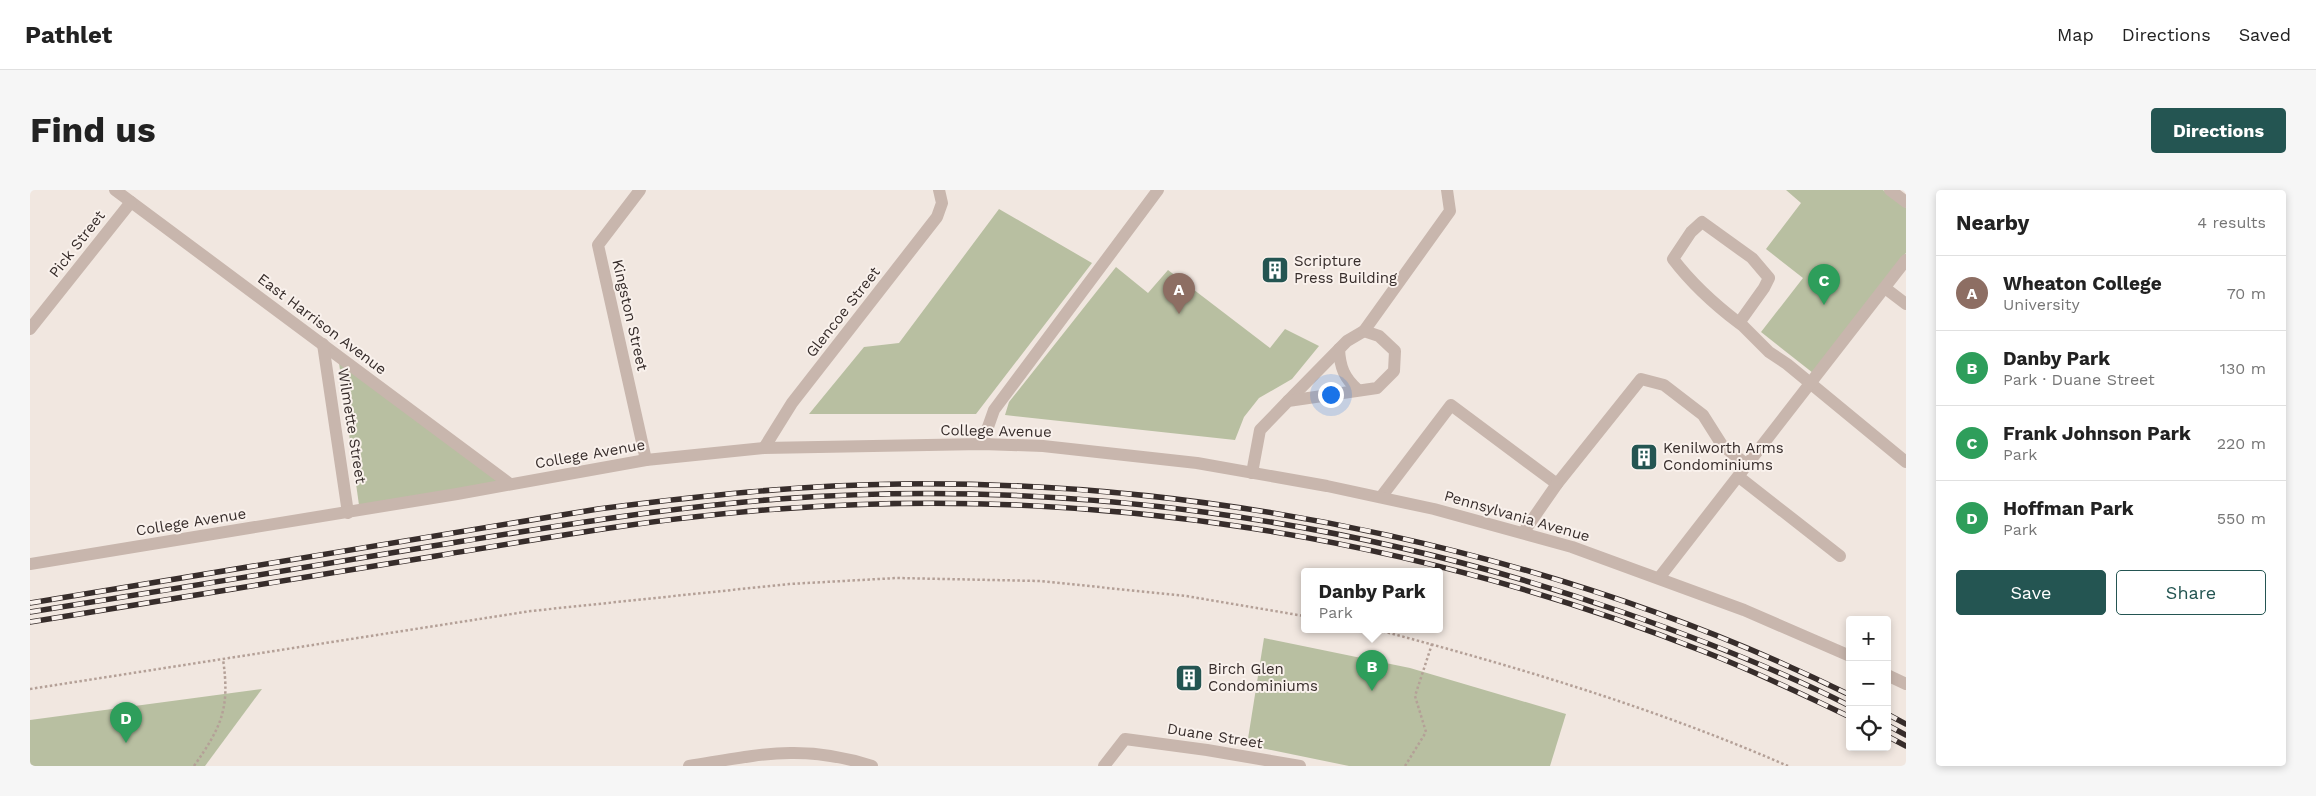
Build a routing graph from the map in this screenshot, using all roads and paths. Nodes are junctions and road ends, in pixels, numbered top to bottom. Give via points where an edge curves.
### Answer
1 (115, 190) edge
2 (640, 190) edge
3 (1158, 190) edge
4 (1447, 190) edge
5 (1890, 190) edge
6 (940, 192) edge
7 (131, 202) junction
8 (1906, 202) edge
9 (1906, 260) edge
10 (1885, 288) junction
11 (1906, 304) edge
12 (1738, 323) junction
13 (30, 330) edge
14 (1364, 331) junction
15 (323, 344) junction
16 (1339, 349) junction
17 (1811, 383) junction
18 (1358, 390) junction
19 (1288, 401) junction
20 (982, 444) junction
21 (764, 448) junction
22 (1161, 457) joint
23 (646, 460) junction
24 (1906, 462) edge
25 (1747, 465) junction
26 (1252, 473) junction
27 (1739, 477) junction
28 (510, 484) junction
29 (1557, 484) junction
30 (1381, 497) junction
31 (348, 513) junction
32 (1523, 533) junction
33 (1840, 556) dead end
34 (30, 564) edge
35 (1659, 578) junction
36 (1301, 615) edge
37 (1390, 633) edge
38 (1432, 644) junction
39 (1846, 654) edge
40 (223, 659) junction
41 (1891, 677) edge
42 (1906, 684) edge
43 (30, 689) edge
44 (865, 765) edge
45 (194, 766) edge
46 (689, 766) edge
47 (1104, 766) edge
48 (1300, 766) edge
49 (1404, 766) edge
50 (1788, 766) edge

1 - 7 street, East Harrison Avenue
2 - 23 street, Kingston Street via 598,245
3 - 20 street via 994,410
4 - 14 street via 1450,211
5 - 8 street
6 - 21 street, Glencoe Street via 942,202 937,217 792,403
7 - 13 street, Pick Street
7 - 15 street, East Harrison Avenue
9 - 10 street
10 - 11 street
10 - 17 street
12 - 12 street via 1712,302 1673,259 1702,222 1752,258 1769,278
12 - 17 street via 1769,352
14 - 16 street
14 - 18 street via 1379,336 1395,351 1394,371 1376,388
15 - 28 street, East Harrison Avenue
15 - 31 street, Wilmette Street
16 - 18 street via 1346,380
16 - 19 street
17 - 24 street
17 - 25 street
18 - 19 street
19 - 26 street via 1260,430
20 - 21 street, College Avenue
20 - 22 street, College Avenue
21 - 23 street, College Avenue
22 - 26 street, Pennsylvania Avenue
23 - 28 street, College Avenue
25 - 27 street
25 - 29 street via 1722,445 1703,415 1664,385 1641,380
26 - 30 street, Pennsylvania Avenue
27 - 33 street
27 - 35 street
28 - 31 street, College Avenue
29 - 30 street via 1451,406
29 - 32 street
30 - 32 street, Pennsylvania Avenue
31 - 34 street, College Avenue
32 - 35 street, Pennsylvania Avenue
35 - 39 street, Pennsylvania Avenue via 1752,613
36 - 40 path via 1186,596 1073,584 897,578 789,584 531,611
37 - 38 path
38 - 49 path via 1415,696 1426,732
38 - 50 path via 1578,686 1720,737
40 - 43 path
40 - 45 path via 226,685 222,718 211,742
41 - 42 street
44 - 46 street via 823,753 795,751
47 - 48 street, Duane Street via 1125,739

